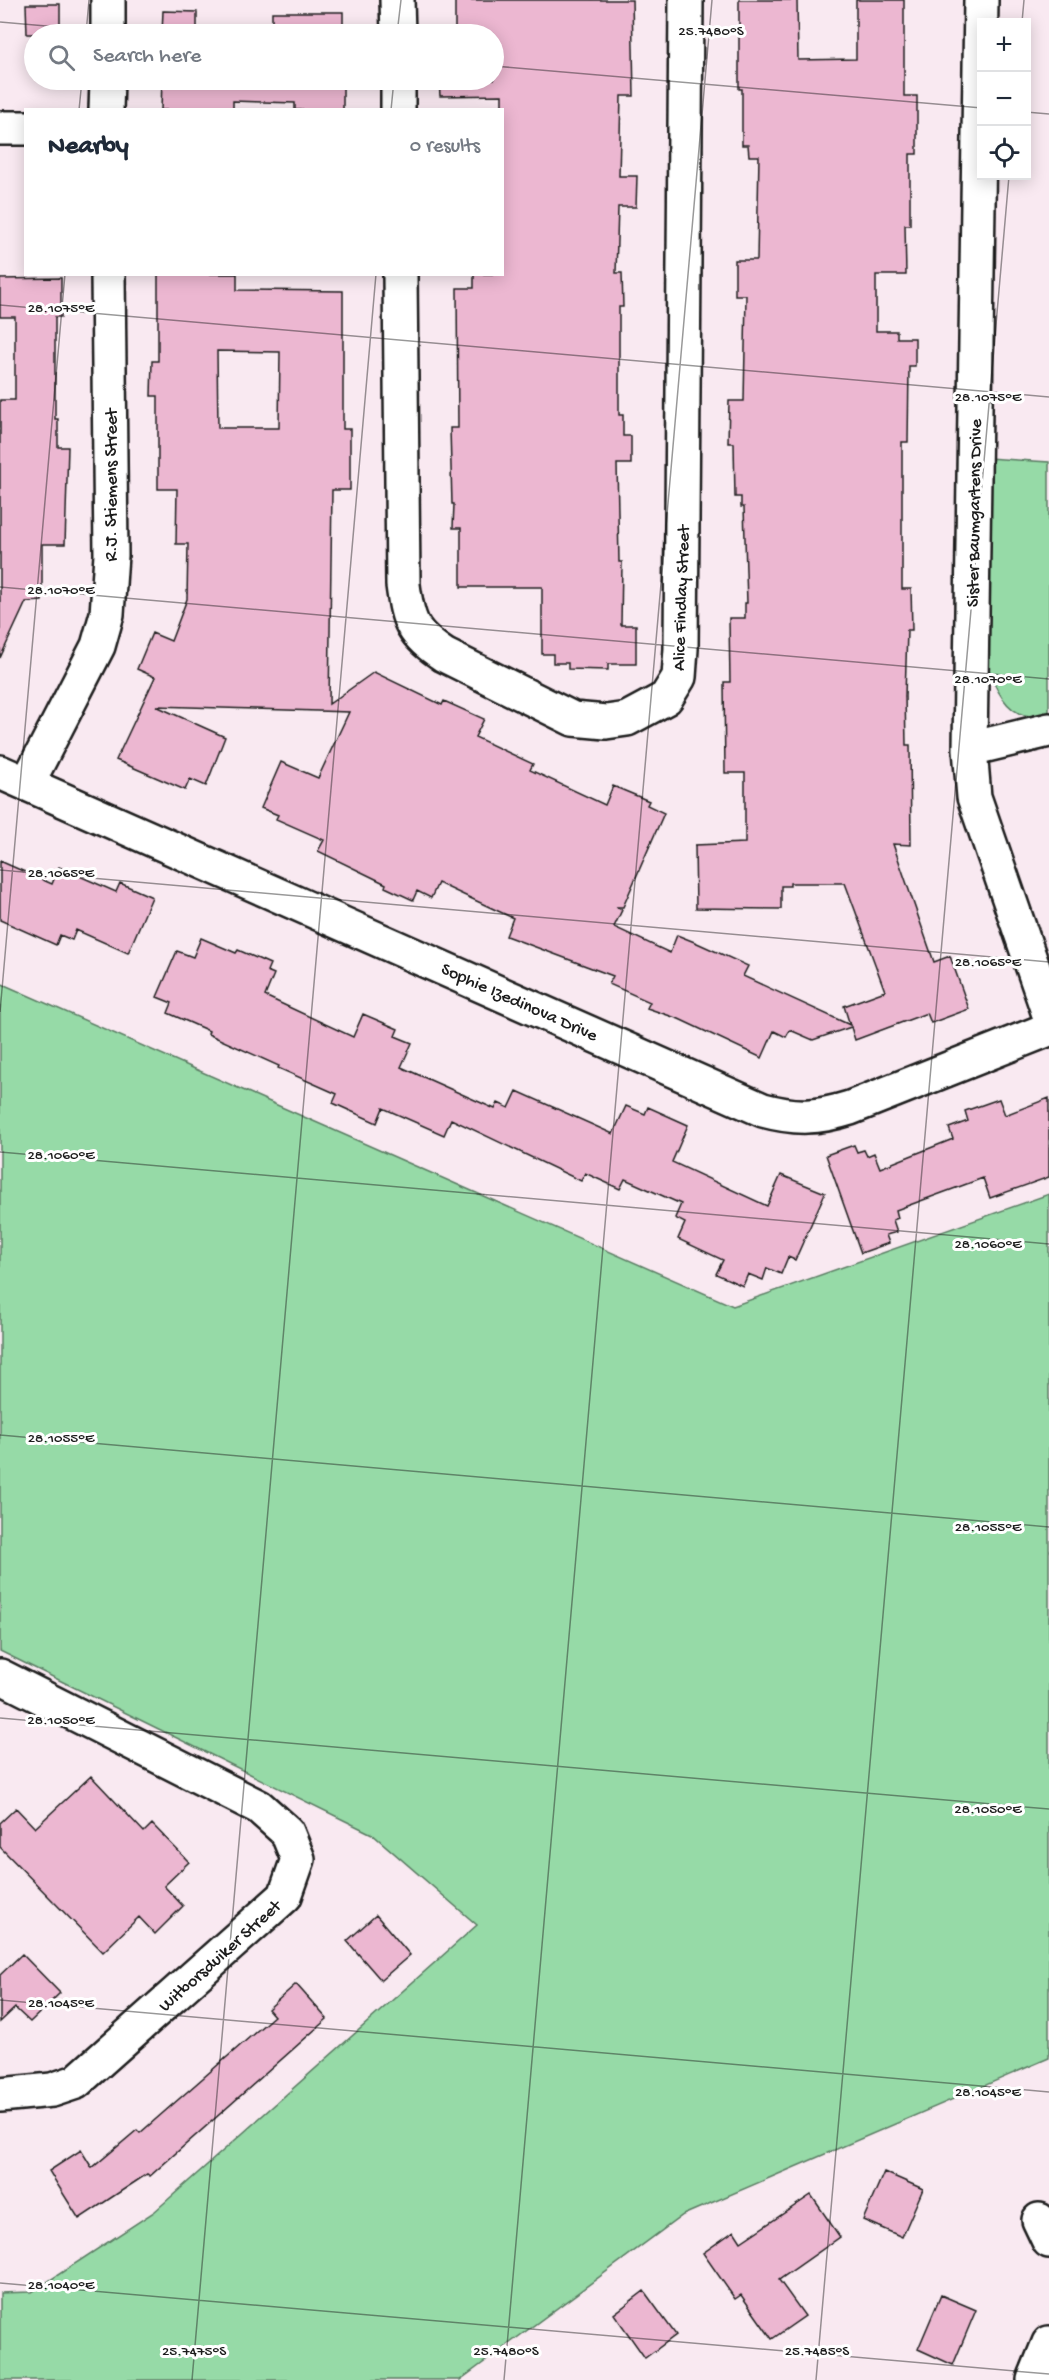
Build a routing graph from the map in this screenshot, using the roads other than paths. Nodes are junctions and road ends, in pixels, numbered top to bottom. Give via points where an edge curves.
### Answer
1 (108, 0) edge
2 (397, 0) edge
3 (686, 0) edge
4 (981, 0) edge
5 (108, 24) edge
6 (398, 24) edge
7 (107, 90) edge
8 (398, 90) edge
9 (106, 108) edge
10 (398, 108) edge
11 (0, 128) edge
12 (24, 128) edge
13 (108, 276) edge
14 (400, 276) edge
15 (1049, 730) edge
16 (970, 749) junction
17 (14, 778) edge
18 (1049, 1014) edge
19 (1049, 1029) edge
20 (0, 1676) edge
21 (0, 2095) edge
22 (1049, 2343) edge
23 (1034, 2380) edge

1 - 5 street
2 - 6 street
3 - 14 street, Alice Findlay Street via 681,649 679,677 666,698 647,710 627,719 606,722 573,719 444,655 415,630 406,610 403,585
4 - 16 street, Sister Baumgartens Drive
7 - 9 street
8 - 10 street
11 - 12 street
13 - 17 street, R.J. Stiemens Street via 111,555 107,614 98,646
15 - 16 street
16 - 18 street, Sister Baumgartens Drive via 974,797
17 - 19 street, Sophie Izedinova Drive via 763,1110 787,1116 822,1115 850,1108
20 - 21 street, Witborsduiker Street via 259,1807 287,1832 298,1859 285,1896 76,2082 52,2091
22 - 23 street

